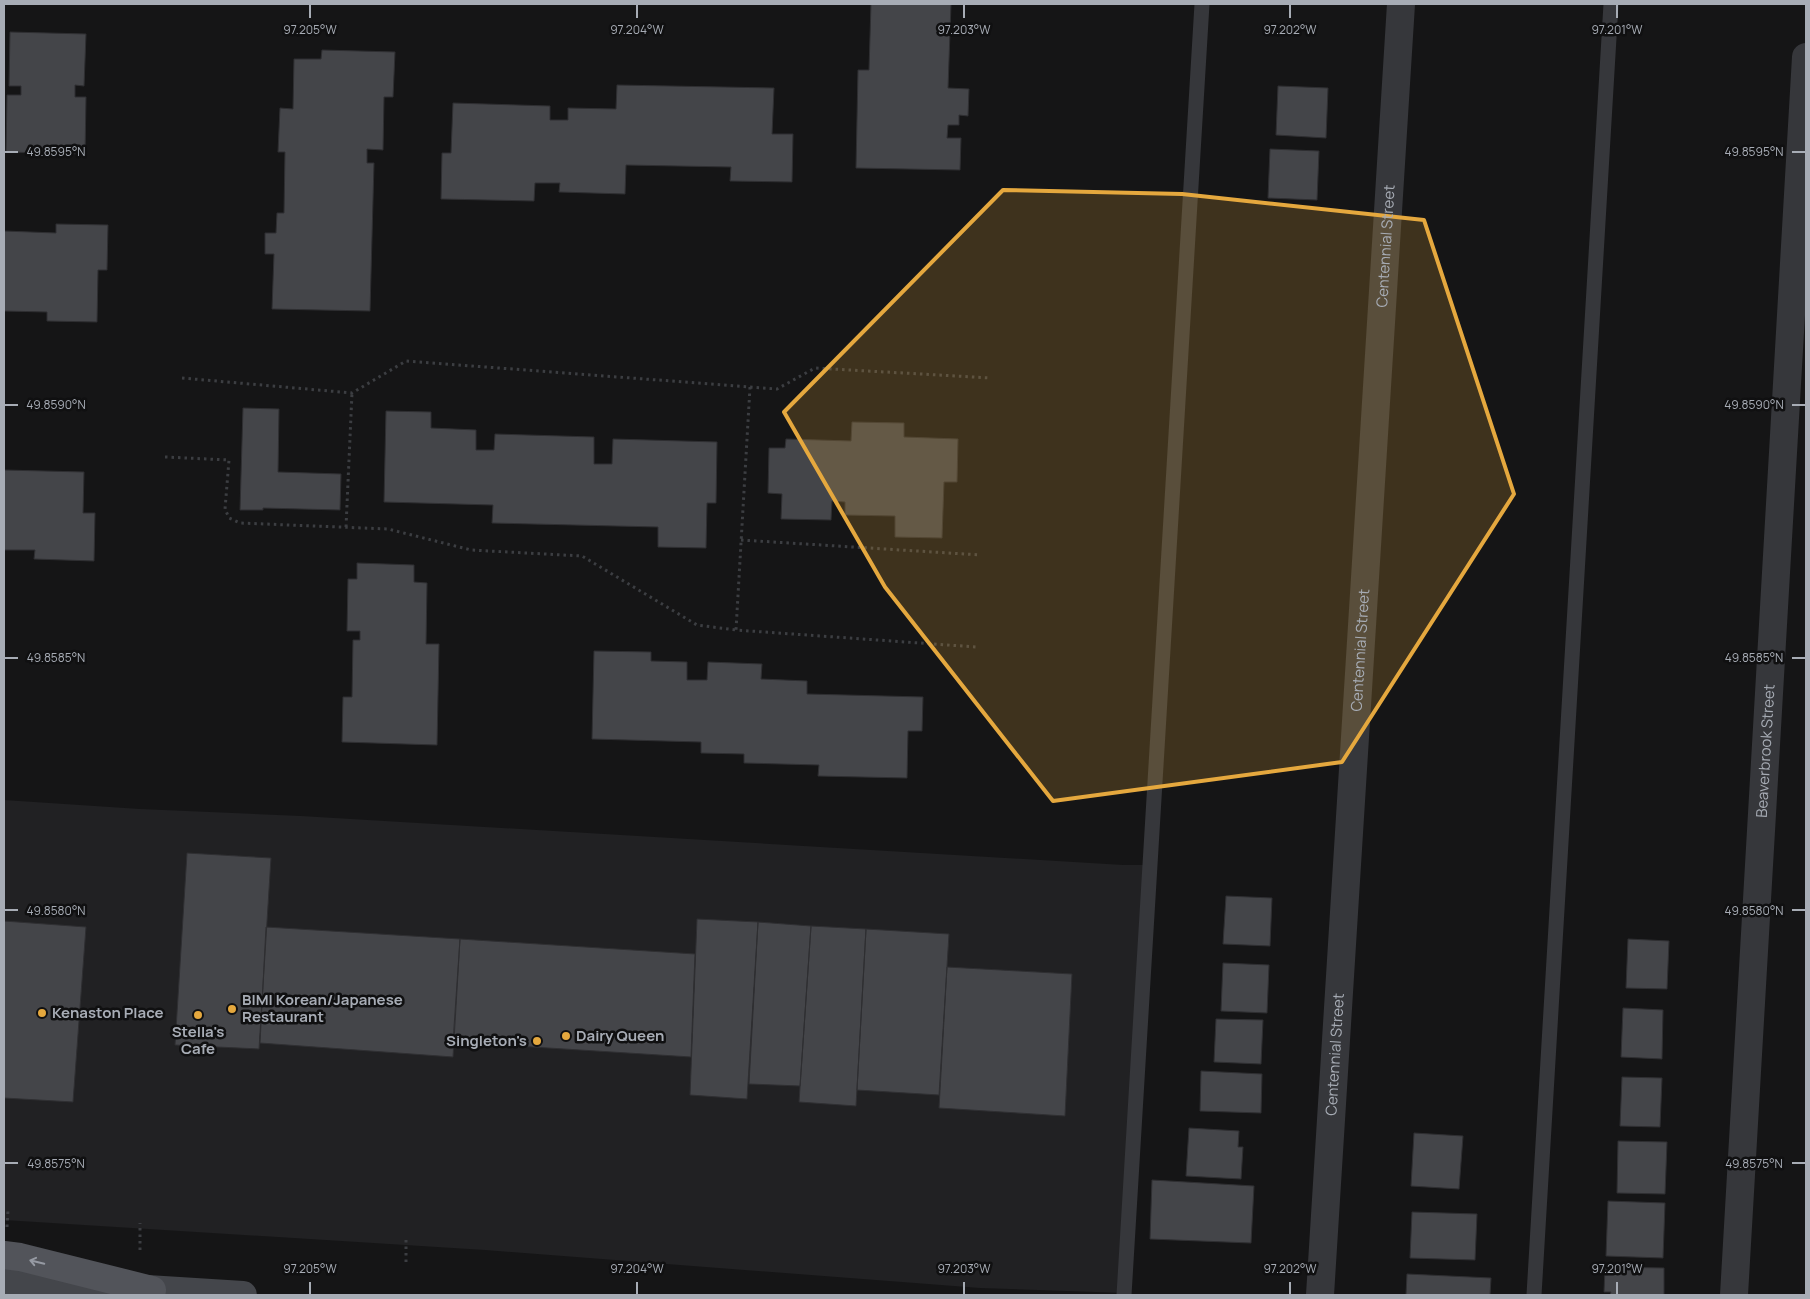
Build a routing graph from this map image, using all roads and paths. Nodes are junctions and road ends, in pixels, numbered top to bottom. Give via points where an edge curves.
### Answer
1 (1202, 4) edge
2 (1400, 4) edge
3 (1611, 4) edge
4 (1806, 57) edge
5 (182, 378) dead end
6 (991, 378) dead end
7 (750, 387) junction
8 (352, 393) junction
9 (165, 457) dead end
10 (346, 527) junction
11 (741, 540) junction
12 (981, 555) dead end
13 (736, 630) junction
14 (976, 648) dead end
15 (140, 1224) dead end
16 (406, 1240) dead end
17 (140, 1250) dead end
18 (4, 1255) edge
19 (406, 1266) dead end
20 (4, 1280) edge
21 (152, 1290) junction
22 (243, 1295) edge
23 (1124, 1295) edge
24 (1320, 1295) edge
25 (1534, 1295) edge
26 (1734, 1295) edge

1 - 23 lane
2 - 24 street, Centennial Street
3 - 25 lane
4 - 26 street, Beaverbrook Street
5 - 8 path
6 - 7 path via 815,368 777,389
7 - 8 path via 406,361
7 - 11 path
8 - 10 path
9 - 10 path via 228,460 225,509 229,518 240,522
10 - 13 path via 388,529 471,550 582,556 697,625
11 - 12 path
11 - 13 path
13 - 14 path
15 - 17 path
16 - 19 path
21 -> 18 main road
20 - 21 main road
21 - 22 main road

